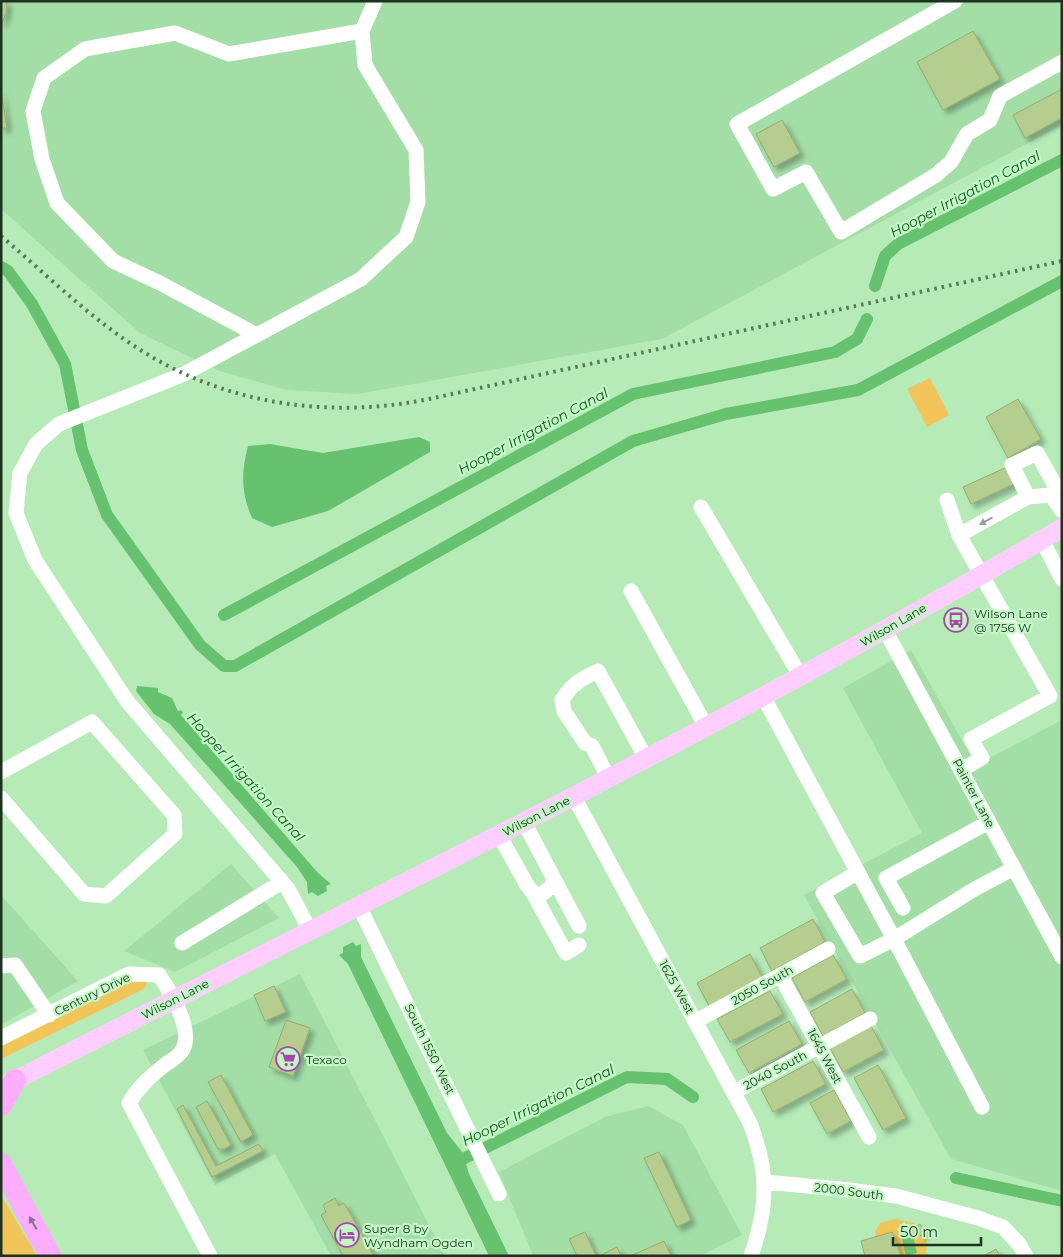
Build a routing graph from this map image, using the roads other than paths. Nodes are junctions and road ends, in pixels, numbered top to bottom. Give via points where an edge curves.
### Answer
1 (375, 1) edge
2 (956, 1) edge
3 (362, 31) junction
4 (1062, 62) edge
5 (257, 336) junction
6 (1051, 494) junction
7 (1028, 497) junction
8 (947, 500) dead end
9 (701, 507) dead end
10 (1062, 511) edge
11 (1062, 528) edge
12 (959, 535) junction
13 (1042, 540) junction
14 (982, 575) junction
15 (1062, 579) edge
16 (631, 591) dead end
17 (885, 630) junction
18 (801, 677) junction
19 (764, 698) junction
20 (707, 728) junction
21 (647, 760) junction
22 (961, 770) junction
23 (1, 772) edge
24 (609, 779) junction
25 (574, 797) junction
26 (1, 798) edge
27 (524, 822) junction
28 (989, 822) junction
29 (499, 835) junction
30 (1014, 868) junction
31 (858, 872) junction
32 (553, 877) junction
33 (282, 882) junction
34 (533, 893) junction
35 (359, 906) junction
36 (902, 908) dead end
37 (579, 926) dead end
38 (310, 930) junction
39 (894, 939) junction
40 (182, 943) dead end
41 (579, 945) dead end
42 (828, 949) dead end
43 (1062, 957) edge
44 (1, 966) edge
45 (780, 975) junction
46 (175, 998) junction
47 (49, 1015) junction
48 (870, 1019) dead end
49 (696, 1021) junction
50 (1, 1038) edge
51 (819, 1046) junction
52 (8, 1083) edge
53 (734, 1092) junction
54 (1, 1105) edge
55 (982, 1107) dead end
56 (868, 1137) dead end
57 (1, 1164) edge
58 (765, 1182) junction
59 (8, 1185) edge
60 (499, 1194) dead end
61 (50, 1256) edge
62 (210, 1256) edge
63 (751, 1256) edge
64 (1026, 1256) edge

1 - 3 street
2 - 4 street via 737,124 773,189 806,172 841,232 936,175 951,162 967,134 990,120 1000,96
3 - 5 street via 365,65 416,150 416,211 406,237 361,279
3 - 5 street via 229,54 175,33 85,49 44,78 33,111 42,159 56,203 113,261
5 - 33 street via 184,374 59,424 36,444 20,473 16,513 35,560 127,701
6 - 7 street
6 - 7 street via 1056,487 1037,453 1012,465
6 - 10 street
7 -> 12 street
8 - 12 street
9 - 18 street
11 - 13 main road, Wilson Lane
12 - 14 street
13 - 14 main road, Wilson Lane
13 - 15 street
14 - 17 main road, Wilson Lane
14 - 22 street via 1050,696 971,739 982,758
16 - 20 street
17 - 18 main road, Wilson Lane
17 - 22 street, Painter Lane
18 - 19 main road, Wilson Lane
19 - 20 main road, Wilson Lane
19 - 31 street
20 - 21 main road, Wilson Lane
21 - 24 main road, Wilson Lane
21 - 24 street via 598,671 586,676 570,686 562,700 564,711 584,743 592,746
22 - 28 street, Painter Lane
23 - 26 street via 92,722 174,815 175,834 106,896 84,894
24 - 25 main road, Wilson Lane
25 - 27 main road, Wilson Lane
25 - 49 street, 1625 West
27 - 29 main road, Wilson Lane
27 - 32 street
28 - 30 street, Painter Lane
28 - 36 street via 886,878
29 - 34 street
29 - 35 main road, Wilson Lane
30 - 39 street
30 - 43 street, Painter Lane
31 - 39 street
31 - 39 street via 823,893 860,956
32 - 34 street via 548,891 542,895
32 - 37 street
33 - 38 street
33 - 40 street
34 - 41 street via 566,953
35 - 38 main road, Wilson Lane
35 - 60 street, South 1550 West
38 - 46 main road, Wilson Lane
39 - 55 street
42 - 45 street, 2050 South
44 - 47 street via 15,965
45 - 49 street, 2050 South
45 - 51 street, 1645 West
46 - 47 street, Century Drive via 159,974 128,974
46 - 52 main road, Wilson Lane
46 - 62 street via 187,1038 181,1052 149,1077 129,1103
47 - 50 street, Century Drive
48 - 51 street, 2040 South
49 - 53 street, 1625 West
51 - 53 street, 2040 South
51 - 56 street, 1645 West
52 - 54 highway
53 - 58 street, 1625 West via 759,1147
57 - 59 highway
58 - 63 street via 763,1216
58 - 64 street, 2000 South via 896,1196 978,1218 1003,1227
61 -> 59 highway

